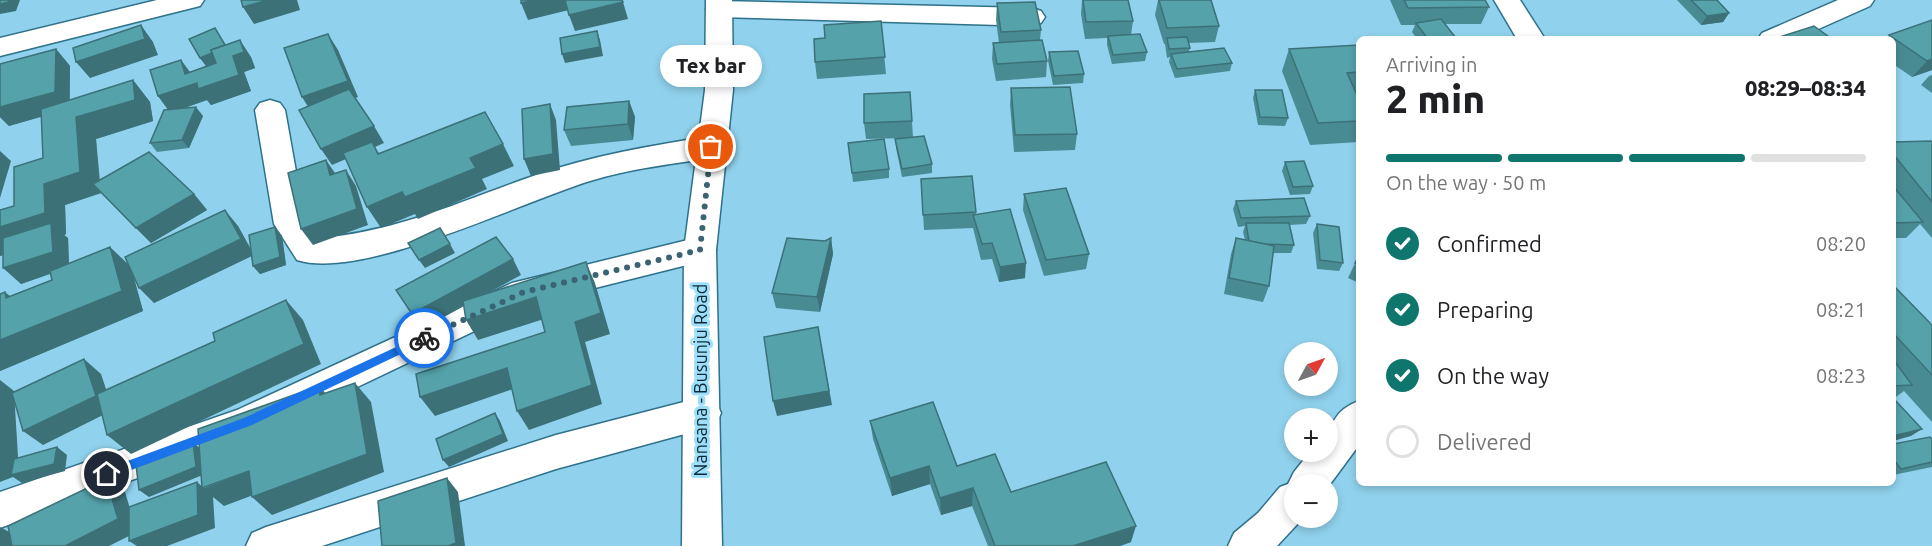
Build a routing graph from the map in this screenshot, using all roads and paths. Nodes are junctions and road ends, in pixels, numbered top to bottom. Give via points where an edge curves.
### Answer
1 (191, 0) edge
2 (1507, 0) edge
3 (1861, 0) edge
4 (719, 5) edge
5 (1032, 16) edge
6 (1529, 36) edge
7 (1780, 36) edge
8 (0, 47) edge
9 (270, 110) dead end
10 (711, 147) junction
11 (700, 250) junction
12 (703, 413) junction
13 (1356, 421) edge
14 (1315, 474) edge
15 (0, 510) edge
16 (1284, 511) edge
17 (266, 546) edge
18 (702, 546) edge
19 (1248, 546) edge

1 - 8 street
2 - 6 street
3 - 7 street
4 - 5 street
4 - 10 street, Nansana - Busunju Road via 719,90
9 - 10 street via 290,224 308,251 338,251 380,243 580,172 635,158
10 - 11 street, Nansana - Busunju Road
11 - 12 street, Nansana - Busunju Road
11 - 15 street via 524,292 248,422
12 - 17 street via 556,452
12 - 18 street, Nansana - Busunju Road
13 - 14 street
16 - 19 street

